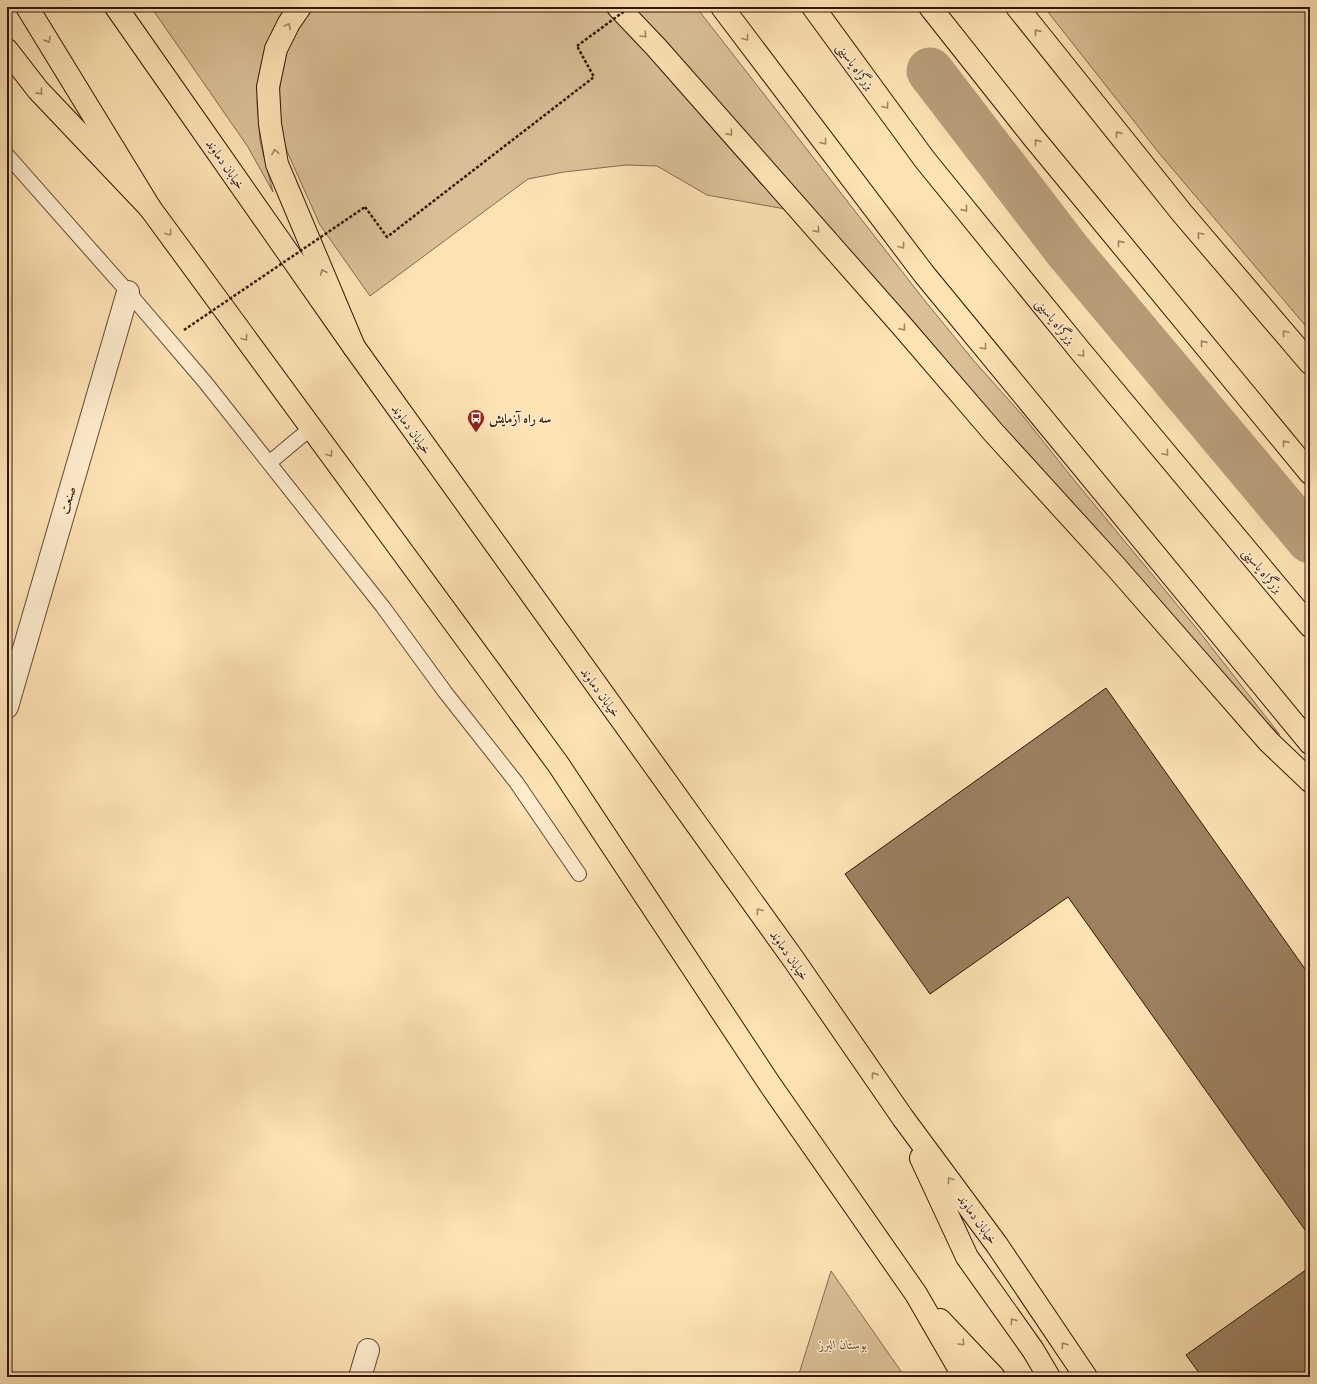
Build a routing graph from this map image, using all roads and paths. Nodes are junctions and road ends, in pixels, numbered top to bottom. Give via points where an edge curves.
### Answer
1 (27, 7) edge
2 (116, 7) edge
3 (300, 7) edge
4 (618, 7) edge
5 (630, 7) edge
6 (722, 7) edge
7 (813, 7) edge
8 (930, 7) edge
9 (1017, 7) edge
10 (7, 50) edge
11 (7, 155) edge
12 (150, 208) junction
13 (128, 292) junction
14 (184, 330) dead end
15 (354, 347) junction
16 (1310, 363) edge
17 (311, 428) junction
18 (269, 462) junction
19 (1310, 473) edge
20 (1310, 626) edge
21 (7, 707) edge
22 (1310, 743) edge
23 (1310, 782) edge
24 (580, 874) dead end
25 (903, 1118) junction
26 (916, 1294) junction
27 (368, 1350) dead end
28 (360, 1377) edge
29 (964, 1377) edge
30 (994, 1377) edge
31 (1049, 1377) edge
32 (1086, 1377) edge

1 -> 12 main road
2 - 15 main road, خیابان دماوند
15 -> 3 main road via 277,164 270,124 268,87 276,49
4 -> 23 main road via 1269,742
5 - 14 path, bridge via 577,46 594,77 387,237 365,207
6 -> 22 main road via 924,274
7 -> 20 main road, بزرگراه یاسینی via 935,172
19 -> 8 main road via 1033,137
16 -> 9 main road via 1182,213
10 -> 12 main road via 38,90
11 - 13 lane
12 -> 17 main road
13 - 18 lane
13 - 21 street, صنعت
25 -> 15 main road, خیابان دماوند via 794,960
17 - 18 lane
17 -> 26 main road via 558,764 769,1083
18 - 24 lane via 516,782
31 -> 25 main road via 1033,1350 967,1257
32 -> 25 main road, خیابان دماوند via 998,1245
26 - 29 main road
26 -> 30 main road
27 - 28 street

